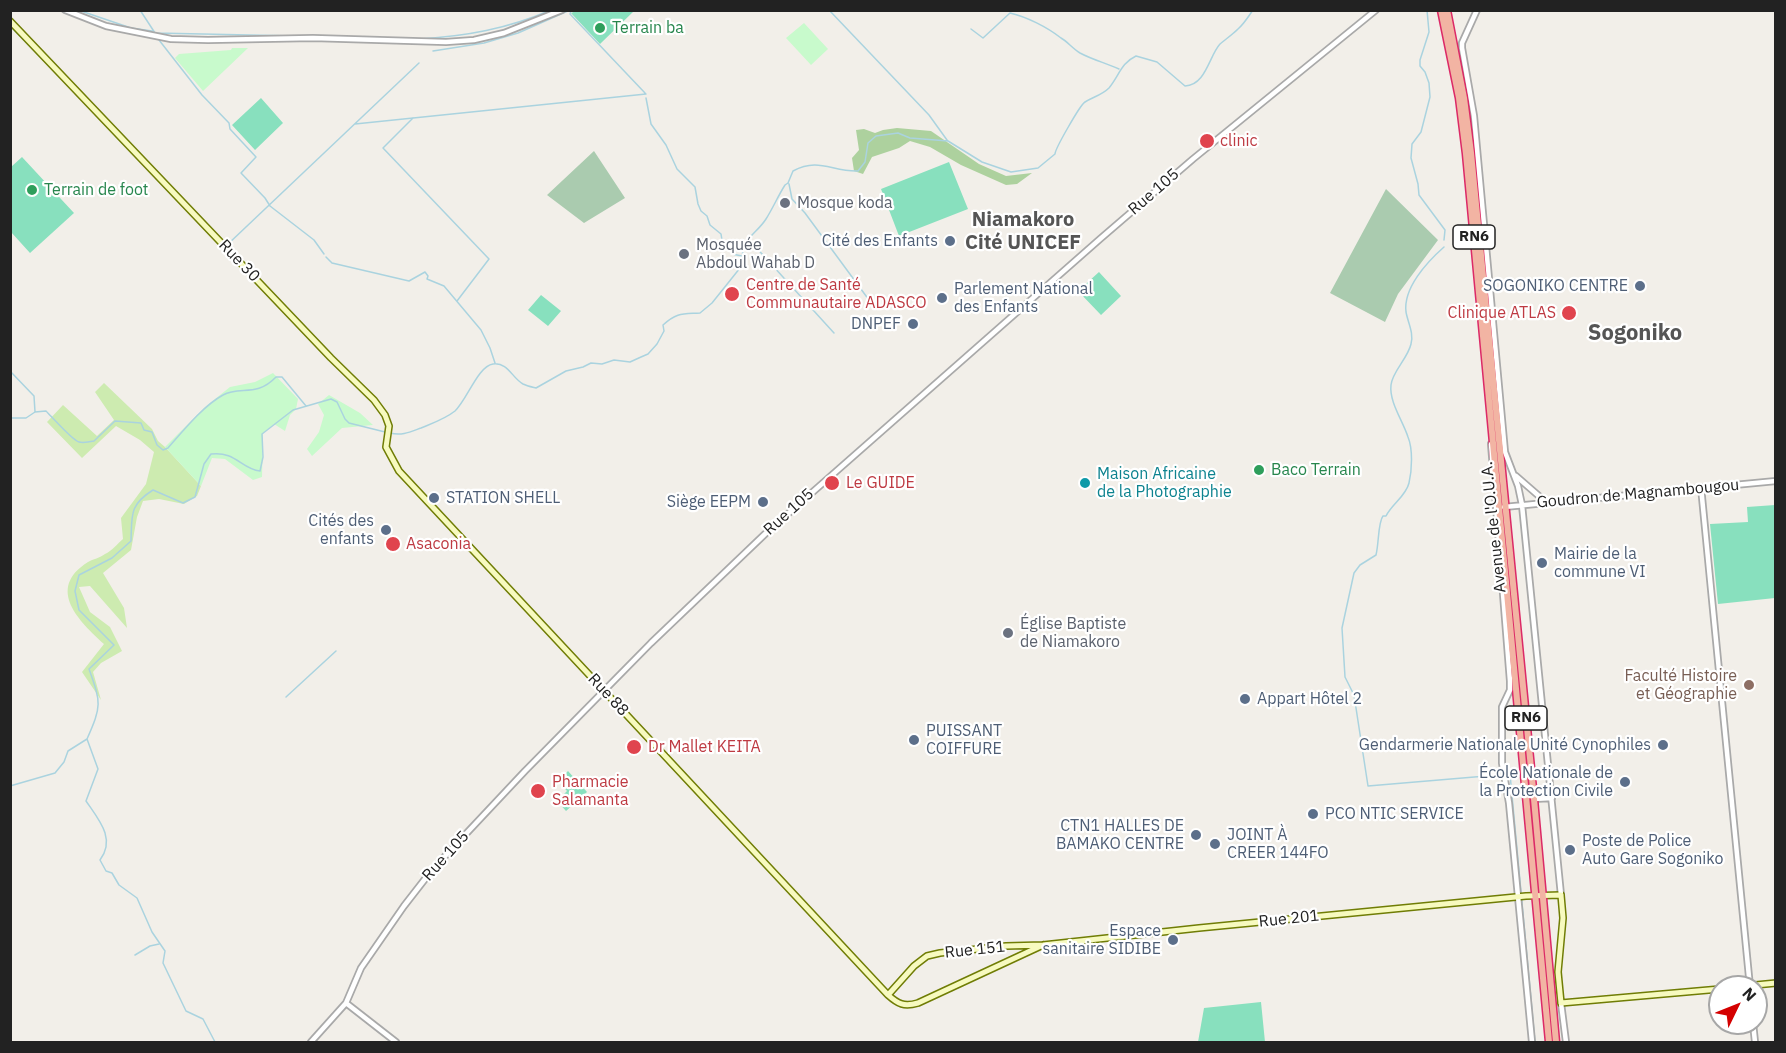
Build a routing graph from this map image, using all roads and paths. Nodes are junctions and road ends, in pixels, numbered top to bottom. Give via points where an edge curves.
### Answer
1 (65, 10) edge
2 (562, 10) edge
3 (1376, 10) edge
4 (1441, 10) edge
5 (1447, 10) edge
6 (1477, 10) edge
7 (10, 21) edge
8 (1492, 431) junction
9 (386, 441) joint
10 (1514, 474) junction
11 (1776, 481) edge
12 (1701, 487) junction
13 (1547, 503) junction
14 (1522, 505) junction
15 (1503, 507) junction
16 (604, 691) junction
17 (1552, 798) junction
18 (1534, 799) junction
19 (1539, 895) junction
20 (1561, 895) junction
21 (1518, 897) junction
22 (1043, 945) junction
23 (1749, 975) edge
24 (1708, 990) edge
25 (888, 996) junction
26 (346, 1003) junction
27 (1561, 1003) junction
28 (311, 1042) edge
29 (396, 1042) edge
30 (1532, 1042) edge
31 (1549, 1042) edge
32 (1556, 1042) edge
33 (1566, 1042) edge

1 - 2 street via 106,26 171,39 446,42 504,33
3 - 16 street, Rue 105 via 1193,159 938,380 765,534
4 - 8 highway, Avenue de l'O.U.A. / RN6 via 1466,154
5 - 15 highway, Avenue de l'O.U.A. / RN6 via 1471,153
6 - 10 street, Avenue de l'O.U.A. via 1462,43 1472,97 1504,441
7 - 9 main road, Rue 30 via 374,399 385,415
8 - 15 highway, Avenue de l'O.U.A. / RN6
8 - 21 street, Avenue de l'O.U.A. via 1510,690 1502,707 1502,764
9 - 16 main road, Rue 88 via 399,471
10 - 13 street
10 - 14 street, Avenue de l'O.U.A.
11 - 12 street, Goudron de Magnambougou
12 - 13 street, Goudron de Magnambougou
12 - 23 street
13 - 14 street, Goudron de Magnambougou
14 - 15 street, Goudron de Magnambougou
14 - 17 street, Avenue de l'O.U.A.
15 - 18 highway, Avenue de l'O.U.A. / RN6
15 - 19 highway, Avenue de l'O.U.A. / RN6
16 - 25 main road, Rue 88
16 - 26 street, Rue 105 via 418,886 361,968
17 - 18 street
17 - 20 street, Avenue de l'O.U.A.
18 - 19 highway, Avenue de l'O.U.A. / RN6
19 - 20 main road, Rue 201
19 - 21 main road, Rue 201
19 - 31 highway, Avenue de l'O.U.A. / RN6
19 - 32 highway, Avenue de l'O.U.A. / RN6
20 - 27 main road, Avenue de l'O.U.A.
21 - 22 main road, Rue 201
21 - 30 street, Avenue de l'O.U.A.
22 - 25 main road via 918,1003 897,1004
22 - 25 main road, Rue 151 via 927,956
24 - 27 main road
26 - 28 street, Rue 105
26 - 29 street
27 - 33 street, Avenue de l'O.U.A.

